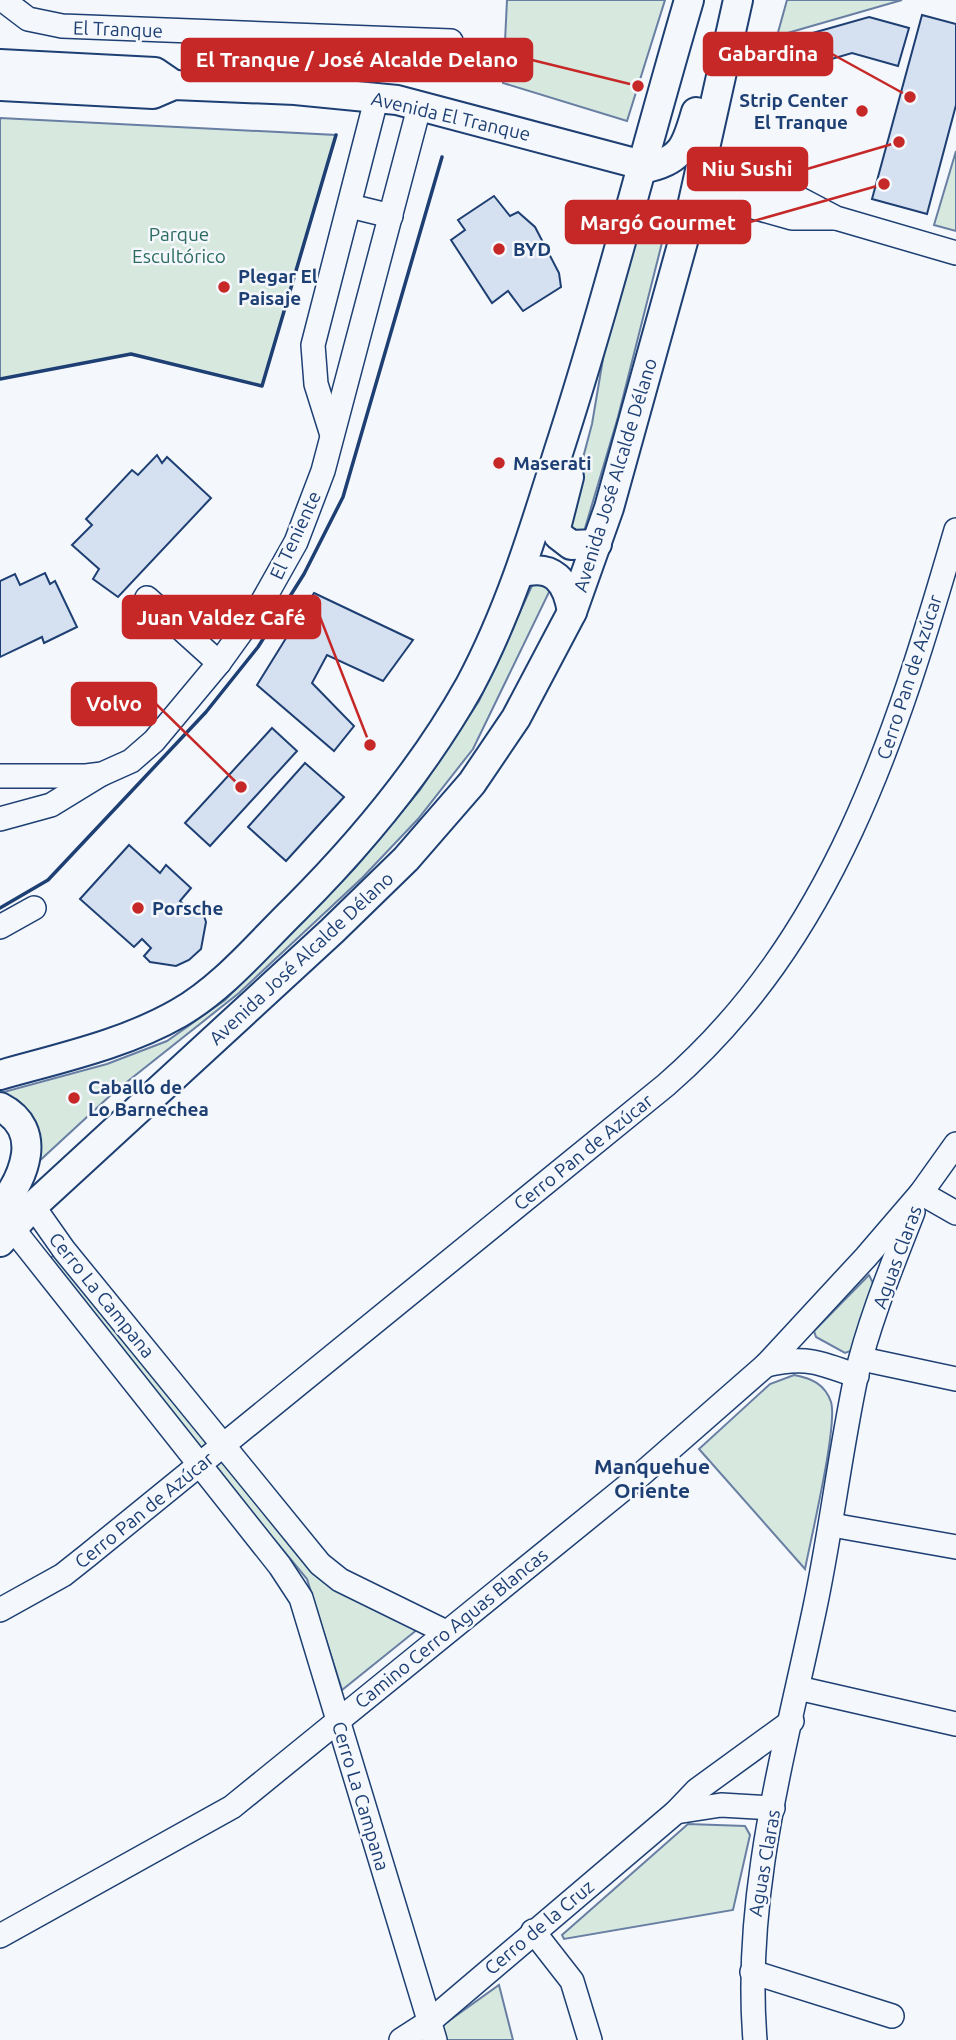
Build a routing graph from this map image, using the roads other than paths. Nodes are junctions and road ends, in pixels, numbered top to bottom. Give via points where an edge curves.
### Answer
1 (3, 0) edge
2 (689, 0) edge
3 (735, 0) edge
4 (451, 41) dead end
5 (2, 72) edge
6 (377, 96) junction
7 (420, 104) junction
8 (640, 165) junction
9 (698, 180) junction
10 (350, 206) junction
11 (391, 216) junction
12 (956, 253) edge
13 (579, 389) junction
14 (332, 435) junction
15 (956, 530) edge
16 (597, 544) junction
17 (520, 573) junction
18 (147, 598) dead end
19 (572, 612) junction
20 (219, 663) junction
21 (102, 774) junction
22 (0, 776) edge
23 (0, 819) edge
24 (34, 908) dead end
25 (0, 927) edge
26 (0, 1075) edge
27 (0, 1107) edge
28 (956, 1144) edge
29 (921, 1193) junction
30 (33, 1206) junction
31 (956, 1213) edge
32 (3, 1226) edge
33 (860, 1264) junction
34 (886, 1280) junction
35 (805, 1324) junction
36 (809, 1359) junction
37 (766, 1365) junction
38 (859, 1367) junction
39 (956, 1379) edge
40 (224, 1444) junction
41 (198, 1465) junction
42 (832, 1525) junction
43 (956, 1547) edge
44 (0, 1610) edge
45 (446, 1632) junction
46 (798, 1688) junction
47 (338, 1721) junction
48 (792, 1721) junction
49 (956, 1724) edge
50 (773, 1808) junction
51 (676, 1812) junction
52 (533, 1931) junction
53 (0, 1936) edge
54 (752, 1972) junction
55 (892, 2015) dead end
56 (432, 2031) edge
57 (401, 2040) edge
58 (590, 2040) edge
59 (755, 2040) edge

1 - 4 street, El Tranque via 28,19 62,26
2 - 8 main road, Avenida José Alcalde Délano
3 - 8 main road via 713,50 686,146 660,165
3 - 9 main road, Avenida José Alcalde Délano
5 - 6 main road, Avenida El Tranque via 153,94 174,85
6 - 7 main road, Avenida El Tranque
6 - 10 street
7 - 8 main road, Avenida El Tranque
7 - 11 street, El Teniente
8 - 13 main road, Avenida José Alcalde Délano
9 - 12 street via 792,218 836,218
9 - 16 main road, Avenida José Alcalde Délano via 649,370
10 - 11 street
10 - 14 street via 313,345 316,384
11 - 14 street, El Teniente
13 - 16 main road via 589,404 556,528 570,545
13 - 17 main road, Avenida José Alcalde Délano
14 - 20 street, El Teniente via 296,542
15 - 40 street, Cerro Pan de Azúcar via 882,762 803,920 757,992 666,1085
16 - 19 main road, Avenida José Alcalde Délano
17 - 19 main road via 540,570 556,574 566,587
17 - 26 main road, Avenida José Alcalde Délano via 470,684 399,794 364,837 226,978 188,1007 142,1031
18 - 20 street
19 - 30 main road, Avenida José Alcalde Délano via 494,752 428,836 332,931
20 - 21 street, El Teniente via 143,752
21 - 22 street, El Teniente
21 - 23 street, El Teniente via 51,805
24 - 25 street
27 - 32 main road via 19,1122 27,1150
28 - 29 street, Camino Cerro Aguas Blancas
29 - 31 street, Aguas Claras
29 - 33 street, Camino Cerro Aguas Blancas
29 - 34 street, Aguas Claras
30 - 32 main road, Avenida José Alcalde Délano
30 - 40 street, Cerro La Campana
32 - 41 street, Cerro La Campana
33 - 34 street via 876,1264
33 - 35 street, Camino Cerro Aguas Blancas
34 - 38 street, Aguas Claras
35 - 36 street via 803,1341
35 - 37 street, Camino Cerro Aguas Blancas
36 - 37 street
36 - 38 street
37 - 45 street, Camino Cerro Aguas Blancas via 647,1469
38 - 39 street
38 - 42 street, Aguas Claras
40 - 41 street, Cerro Pan de Azúcar
40 - 45 street, Cerro La Campana via 320,1564 340,1580
41 - 44 street, Cerro Pan de Azúcar via 63,1575
41 - 47 street, Cerro La Campana via 281,1566 301,1598
42 - 43 street
42 - 46 street, Aguas Claras
45 - 47 street, Camino Cerro Aguas Blancas
46 - 48 street, Aguas Claras
46 - 49 street
47 - 53 street, Camino Cerro Aguas Blancas via 232,1807
47 - 56 street, Cerro La Campana
48 - 50 street, Aguas Claras
48 - 51 street, Cerro de la Cruz via 697,1790
50 - 51 street via 721,1805
50 - 54 street, Aguas Claras via 757,1896
51 - 52 street, Cerro de la Cruz
52 - 56 street, Cerro de la Cruz
52 - 58 street via 572,1982
54 - 55 street
54 - 59 street, Aguas Claras
56 - 57 street, Cerro de la Cruz

